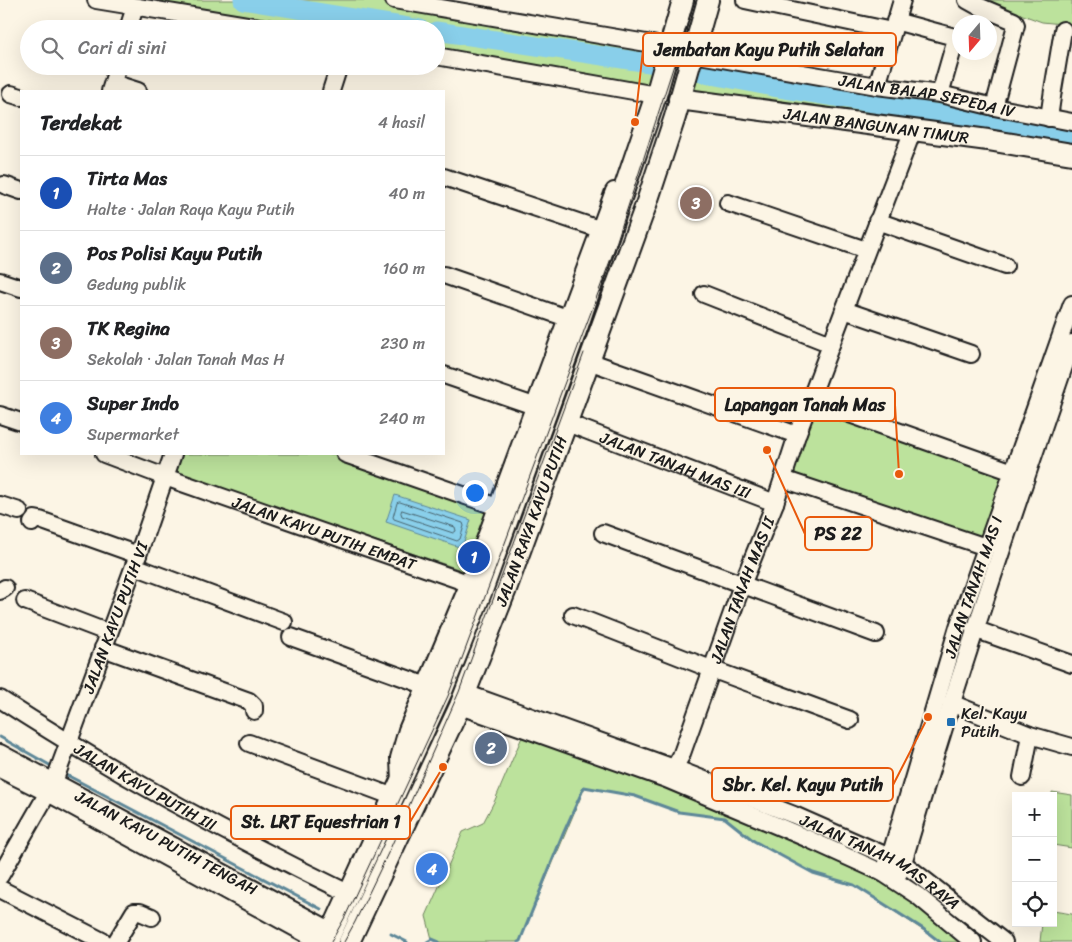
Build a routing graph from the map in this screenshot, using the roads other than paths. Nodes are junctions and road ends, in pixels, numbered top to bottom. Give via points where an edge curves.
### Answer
1 (96, 0) edge
2 (394, 0) edge
3 (683, 0) edge
4 (708, 0) edge
5 (745, 0) edge
6 (902, 0) edge
7 (967, 0) edge
8 (135, 7) junction
9 (131, 20) edge
10 (216, 20) edge
11 (894, 26) junction
12 (1063, 30) dead end
13 (668, 52) junction
14 (445, 57) edge
15 (692, 58) junction
16 (336, 75) edge
17 (877, 86) junction
18 (112, 87) edge
19 (132, 90) edge
20 (331, 90) edge
21 (658, 90) junction
22 (681, 93) junction
23 (940, 94) junction
24 (994, 107) junction
25 (648, 118) junction
26 (1050, 118) junction
27 (1072, 122) edge
28 (913, 130) junction
29 (1072, 154) edge
30 (445, 177) edge
31 (4, 185) dead end
32 (20, 190) edge
33 (728, 203) dead end
34 (877, 221) junction
35 (599, 229) junction
36 (866, 250) junction
37 (1005, 266) dead end
38 (445, 275) edge
39 (0, 282) edge
40 (20, 288) edge
41 (704, 294) dead end
42 (1072, 304) edge
43 (844, 310) junction
44 (567, 318) junction
45 (1072, 343) edge
46 (831, 344) junction
47 (971, 354) dead end
48 (597, 364) dead end
49 (445, 376) edge
50 (556, 390) junction
51 (576, 398) junction
52 (810, 400) junction
53 (534, 406) junction
54 (0, 415) edge
55 (20, 422) edge
56 (575, 426) dead end
57 (797, 435) junction
58 (107, 455) edge
59 (173, 455) edge
60 (348, 455) edge
61 (1013, 472) junction
62 (165, 477) junction
63 (783, 479) junction
64 (775, 503) junction
65 (0, 505) edge
66 (504, 509) junction
67 (19, 510) dead end
68 (32, 522) dead end
69 (603, 533) dead end
70 (986, 547) junction
71 (136, 561) junction
72 (742, 585) junction
73 (476, 586) junction
74 (25, 601) dead end
75 (573, 615) dead end
76 (284, 622) dead end
77 (974, 629) junction
78 (876, 634) dead end
79 (291, 637) dead end
80 (106, 640) junction
81 (1072, 664) edge
82 (711, 669) junction
83 (427, 686) junction
84 (0, 699) edge
85 (463, 700) junction
86 (950, 703) junction
87 (254, 710) dead end
88 (850, 720) dead end
89 (1030, 735) junction
90 (249, 743) dead end
91 (66, 746) junction
92 (1072, 747) edge
93 (0, 753) edge
94 (674, 768) junction
95 (0, 769) edge
96 (1022, 777) dead end
97 (53, 783) junction
98 (397, 789) junction
99 (897, 860) junction
100 (0, 876) edge
101 (889, 876) junction
102 (0, 889) edge
103 (350, 894) junction
104 (152, 917) dead end
105 (340, 931) edge
106 (104, 942) edge
107 (116, 942) edge
108 (973, 942) edge
109 (1004, 942) edge

1 - 8 street
2 - 13 street
3 - 13 main road, JALAN RAYA KAYU PUTIH
4 - 15 main road, JALAN RAYA KAYU PUTIH
5 - 11 street
6 - 11 street
7 - 24 street via 1014,20 1016,25
8 - 9 street
8 - 10 street
11 - 17 street
11 - 23 street via 954,38
12 - 26 street
13 - 21 main road, JALAN RAYA KAYU PUTIH
14 - 21 street
15 - 17 street, JALAN BALAP SEPEDA IV via 705,56
15 - 22 main road, JALAN RAYA KAYU PUTIH
16 - 20 street
17 - 23 street, JALAN BALAP SEPEDA IV
18 - 19 street
21 - 25 main road, JALAN RAYA KAYU PUTIH
22 - 28 main road, JALAN BANGUNAN TIMUR
22 - 51 main road, JALAN RAYA KAYU PUTIH via 646,206
23 - 24 street, JALAN BALAP SEPEDA IV
24 - 26 street, JALAN BALAP SEPEDA IV
25 - 35 street, JALAN RAYA KAYU PUTIH via 627,159
25 - 50 main road, JALAN RAYA KAYU PUTIH
26 - 27 street, JALAN BALAP SEPEDA IV
28 - 29 main road, JALAN BANGUNAN TIMUR
28 - 34 street, JALAN TANAH MAS II
30 - 35 street
31 - 32 street
33 - 36 street
34 - 36 street, JALAN TANAH MAS II
34 - 37 street
35 - 44 street, JALAN RAYA KAYU PUTIH
36 - 43 street, JALAN TANAH MAS II
38 - 44 street
39 - 40 street
41 - 46 street
42 - 61 street, JALAN TANAH MAS I
43 - 46 street, JALAN TANAH MAS II
43 - 47 street
44 - 53 street, JALAN RAYA KAYU PUTIH
45 - 77 street, JALAN TANAH MAS I
46 - 52 street, JALAN TANAH MAS II
48 - 57 street
49 - 53 street
50 - 51 main road
50 - 66 main road, JALAN RAYA KAYU PUTIH
51 - 85 main road, JALAN RAYA KAYU PUTIH
52 - 57 street, JALAN TANAH MAS II
52 - 61 street
53 - 66 street, JALAN RAYA KAYU PUTIH
54 - 55 street
56 - 64 street, JALAN TANAH MAS III
57 - 63 street, JALAN TANAH MAS II
58 - 62 street, JALAN KAYU PUTIH EMPAT
59 - 62 street, JALAN KAYU PUTIH VI
60 - 66 street
61 - 70 street, JALAN TANAH MAS I
62 - 71 street, JALAN KAYU PUTIH VI
62 - 73 street, JALAN KAYU PUTIH EMPAT
63 - 64 street, JALAN TANAH MAS II
63 - 70 street
64 - 72 street, JALAN TANAH MAS II
65 - 67 street
66 - 73 main road, JALAN RAYA KAYU PUTIH
68 - 71 street via 40,520
69 - 72 street
70 - 99 street, JALAN TANAH MAS I via 956,636
71 - 76 street
71 - 80 street, JALAN KAYU PUTIH VI
72 - 78 street
72 - 82 street, JALAN TANAH MAS II
73 - 83 street, JALAN RAYA KAYU PUTIH
73 - 98 main road, JALAN RAYA KAYU PUTIH via 442,691
74 - 80 street
75 - 82 street
77 - 81 street
77 - 86 street, JALAN TANAH MAS I
79 - 83 street
80 - 87 street via 249,701
80 - 91 street, JALAN KAYU PUTIH VI
82 - 88 street
82 - 94 street, JALAN TANAH MAS II
83 - 98 street, JALAN RAYA KAYU PUTIH via 407,730 399,758
84 - 91 street, JALAN KAYU PUTIH III
85 - 94 street, JALAN TANAH MAS RAYA
85 - 101 street, JALAN TANAH MAS RAYA via 666,779
85 - 105 main road, JALAN RAYA KAYU PUTIH
86 - 89 street
86 - 99 street, JALAN TANAH MAS I
89 - 92 street
89 - 96 street
90 - 98 street
91 - 97 street, JALAN KAYU PUTIH VI
91 - 103 street, JALAN KAYU PUTIH III
93 - 97 street, JALAN KAYU PUTIH TENGAH
94 - 99 street, JALAN TANAH MAS RAYA
95 - 97 street, JALAN KAYU PUTIH TENGAH
97 - 100 street, JALAN KAYU PUTIH VI
97 - 105 street, JALAN KAYU PUTIH TENGAH
98 - 103 main road, JALAN RAYA KAYU PUTIH
99 - 101 street, JALAN TANAH MAS I
99 - 109 street, JALAN TANAH MAS RAYA
101 - 108 street, JALAN TANAH MAS RAYA
102 - 106 street
103 - 105 main road, JALAN RAYA KAYU PUTIH
104 - 107 street via 134,912

